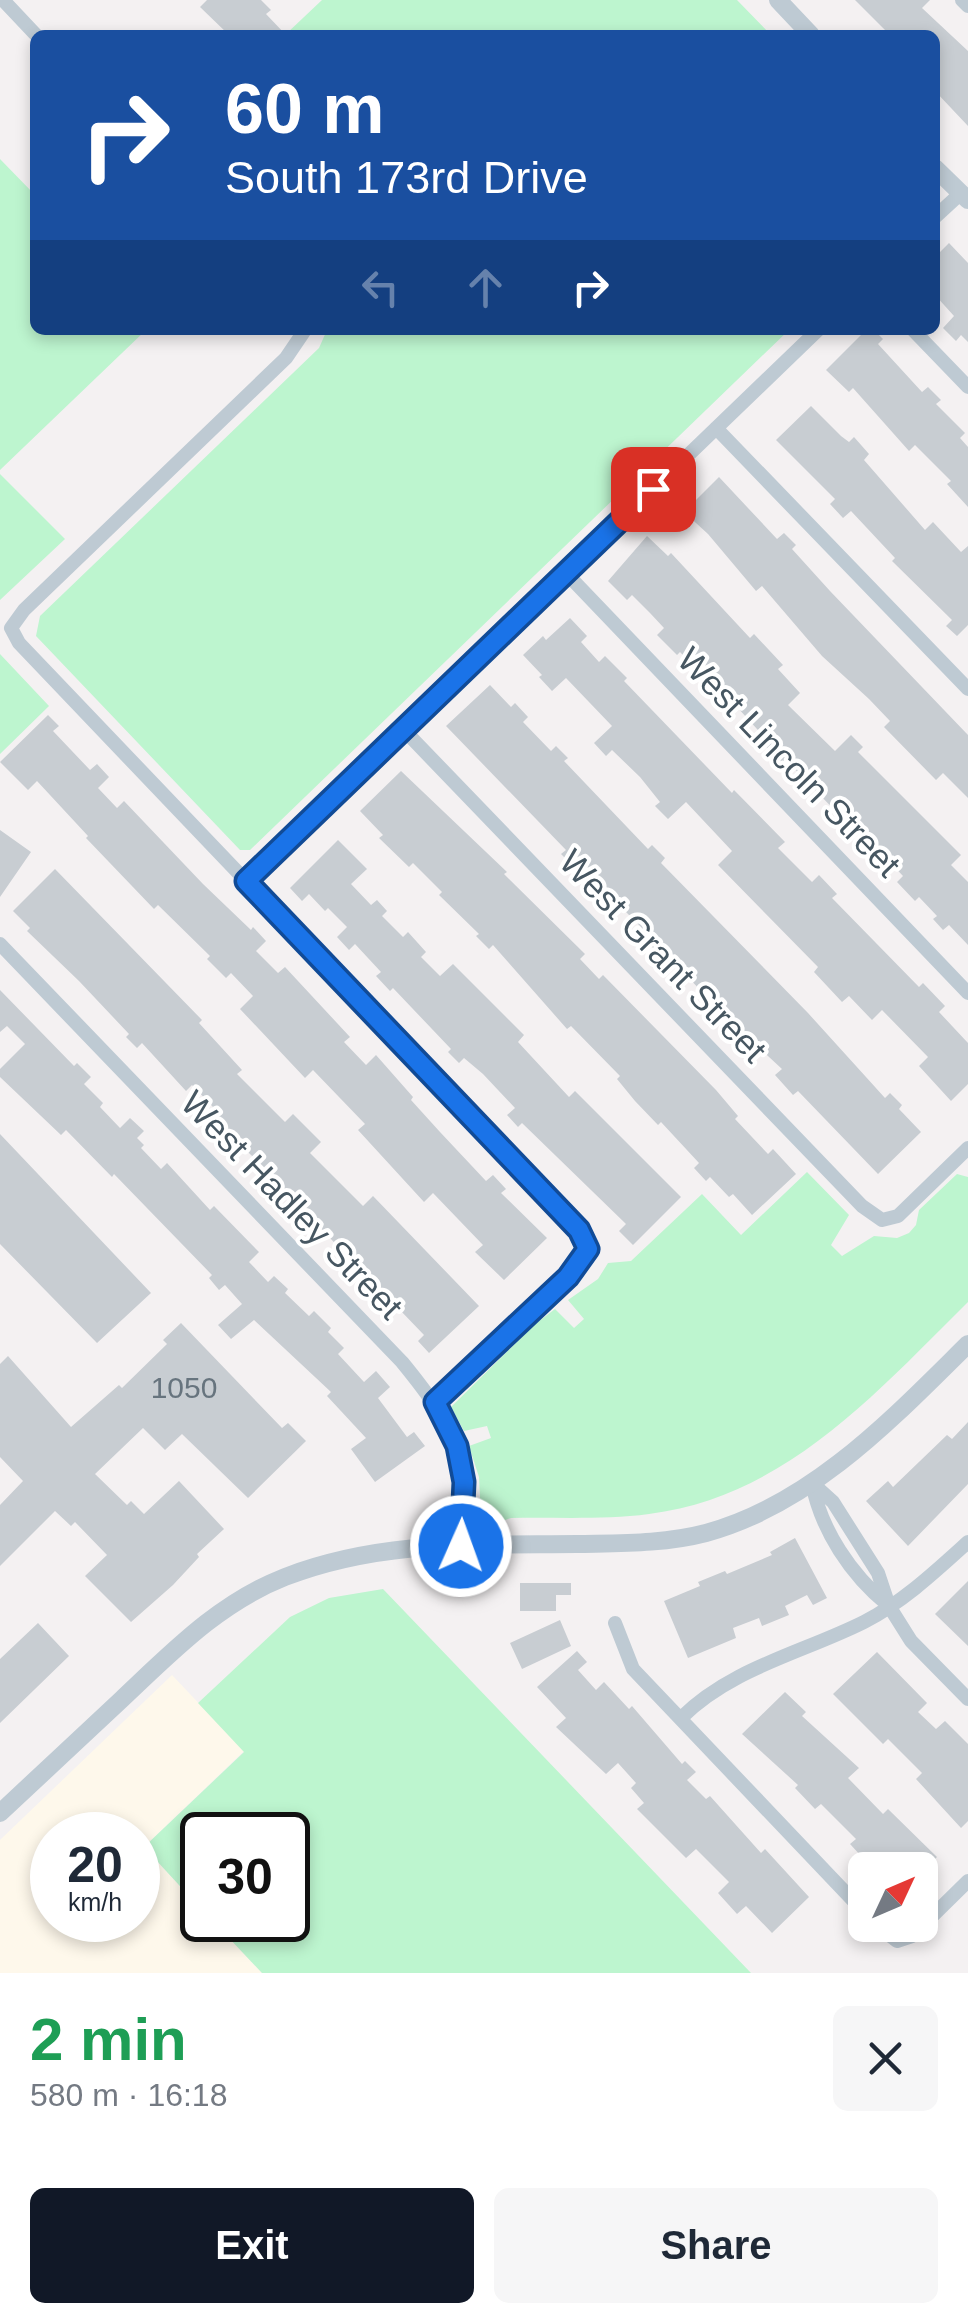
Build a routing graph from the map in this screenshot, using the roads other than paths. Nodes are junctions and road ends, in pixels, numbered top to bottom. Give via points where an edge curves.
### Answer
1 (3, 0) edge
2 (778, 0) edge
3 (962, 0) edge
4 (968, 6) edge
5 (31, 30) edge
6 (805, 30) edge
7 (940, 173) edge
8 (964, 197) edge
9 (940, 214) edge
10 (302, 335) edge
11 (813, 335) edge
12 (918, 335) edge
13 (968, 388) edge
14 (716, 428) junction
15 (566, 573) junction
16 (968, 688) edge
17 (403, 729) junction
18 (246, 881) junction
19 (0, 944) edge
20 (968, 993) edge
21 (967, 1151) edge
22 (968, 1344) edge
23 (435, 1402) junction
24 (812, 1483) junction
25 (968, 1542) edge
26 (461, 1546) junction
27 (888, 1606) junction
28 (614, 1623) dead end
29 (968, 1700) edge
30 (680, 1718) junction
31 (0, 1814) edge
32 (968, 1881) edge
33 (848, 1895) edge
34 (938, 1910) edge

1 - 5 street
2 - 6 street
3 - 4 street
7 - 8 street
8 - 9 street
10 - 18 street via 11,628
11 - 14 street
12 - 13 street
14 - 15 street
14 - 16 street
15 - 17 street
15 - 20 street, West Lincoln Street
17 - 18 street
17 - 21 street, West Grant Street via 862,1206 882,1220 898,1216
18 - 23 street via 579,1230 588,1249 568,1277
19 - 23 street, West Hadley Street
22 - 24 street
23 - 26 street, West Hadley Street via 457,1446 464,1482
24 - 26 street via 758,1514 677,1538
24 - 27 street via 833,1502 878,1573
25 - 27 street
26 - 31 street via 344,1557 240,1598 200,1625
27 - 29 street via 911,1641
27 - 30 street via 742,1674
28 - 30 street via 633,1669
30 - 33 street
32 - 34 street

